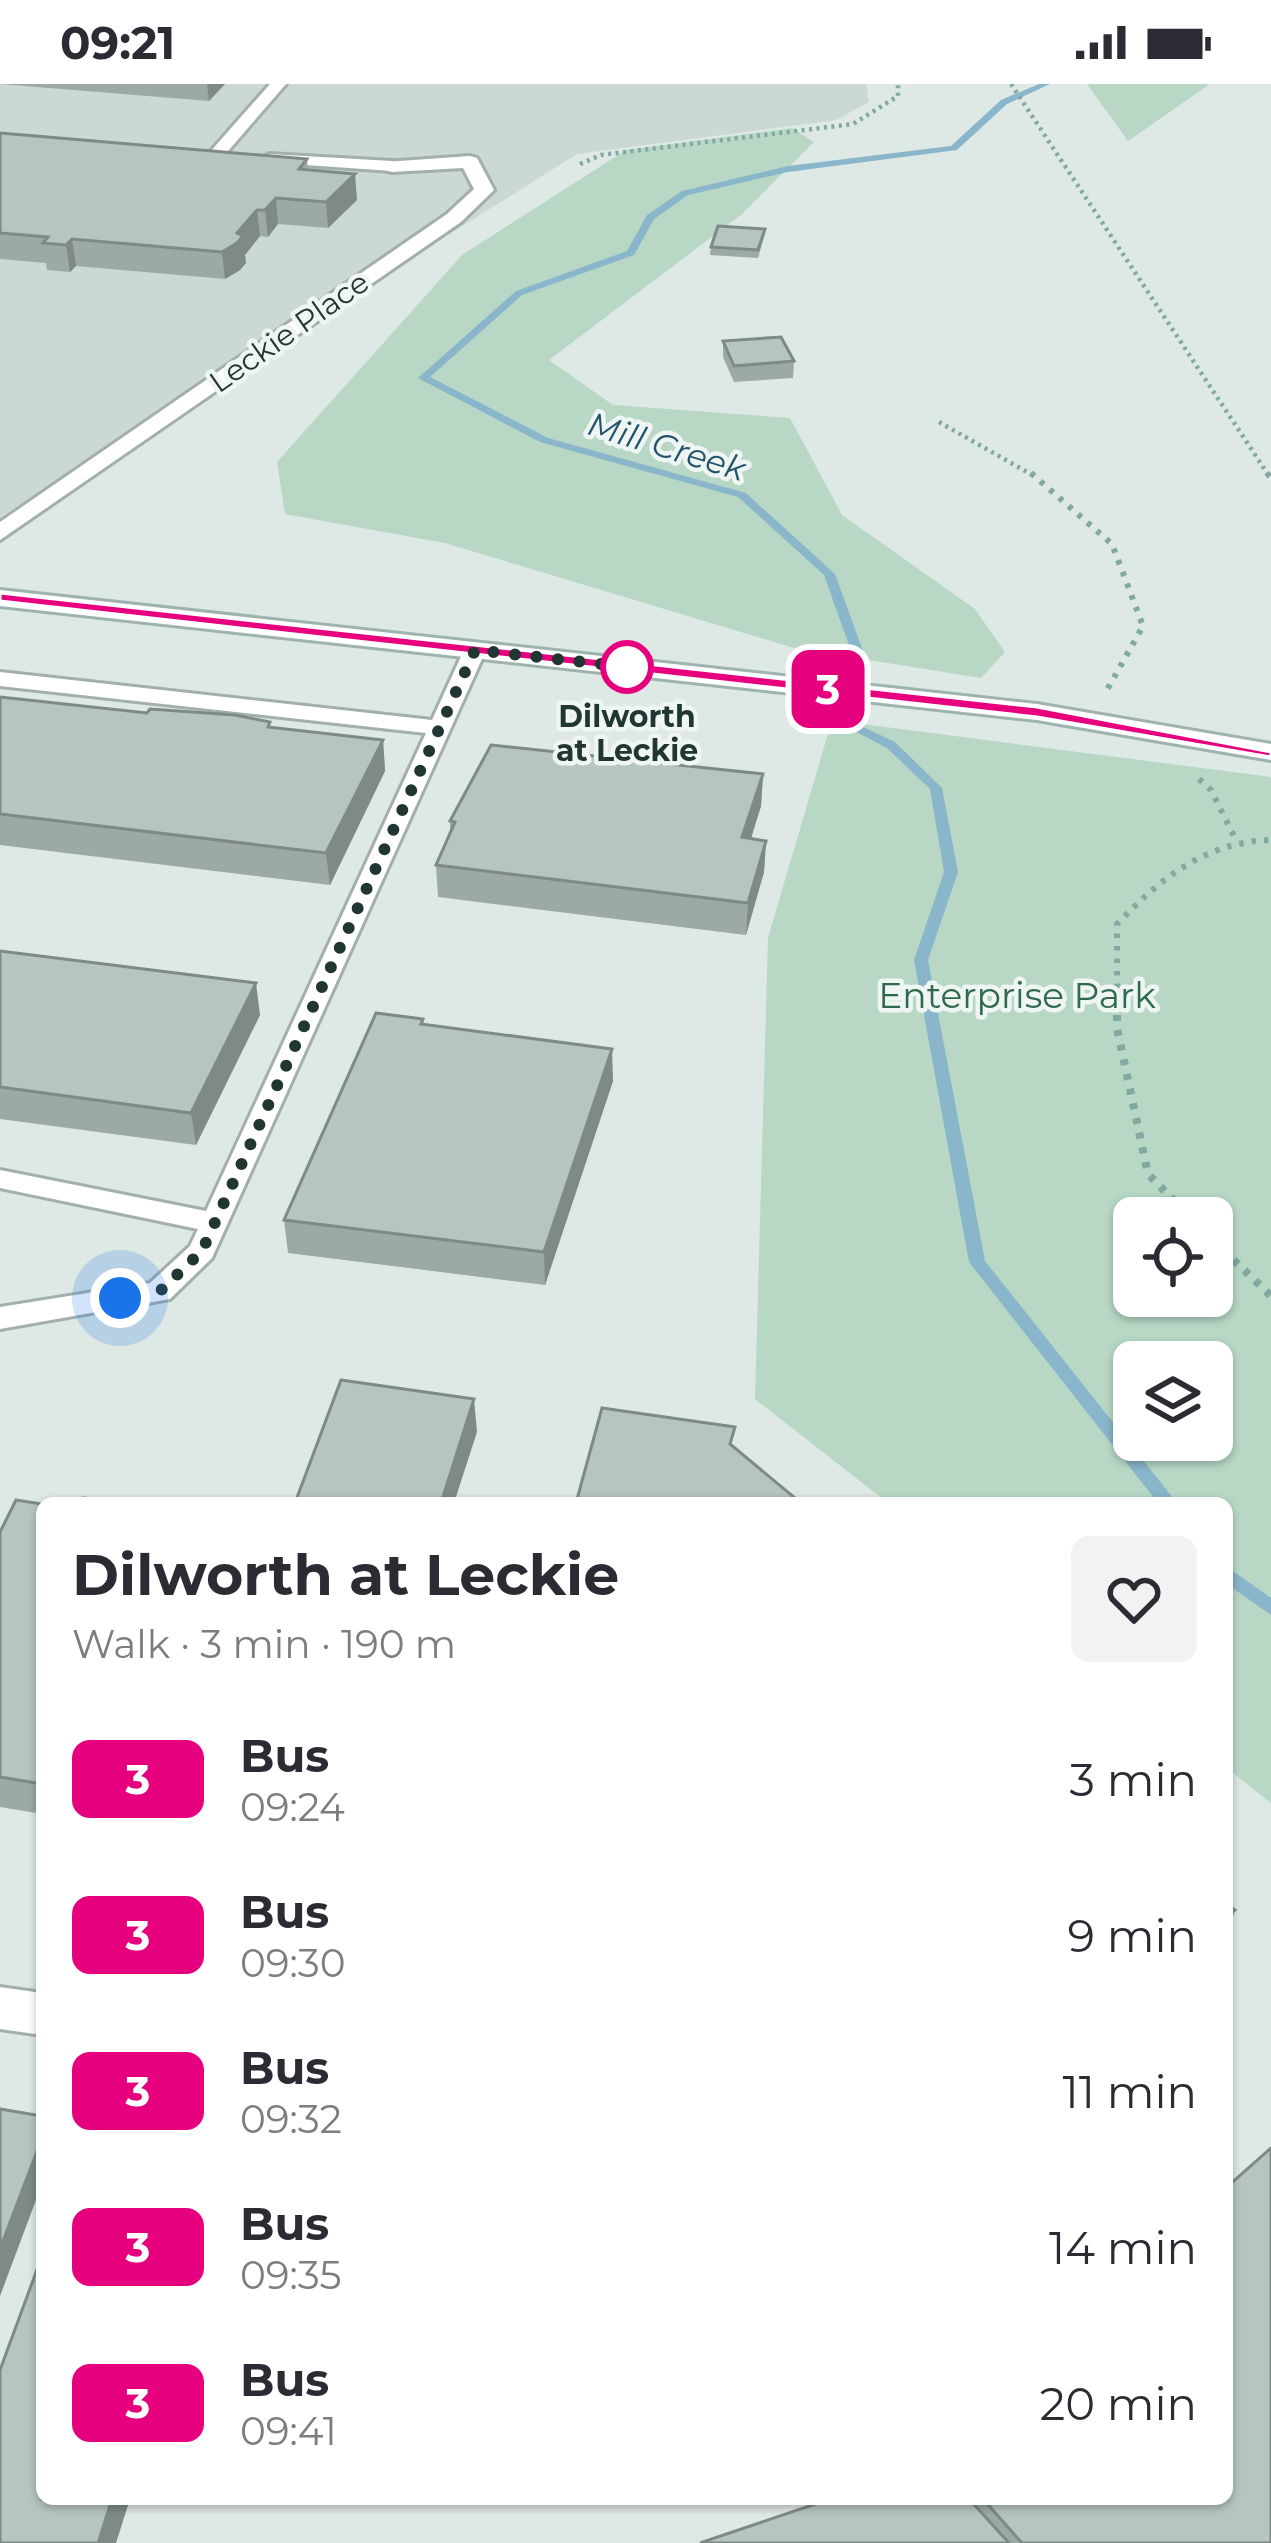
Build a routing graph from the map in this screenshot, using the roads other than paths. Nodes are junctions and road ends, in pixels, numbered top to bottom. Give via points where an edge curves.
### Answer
1 (278, 84) edge
2 (195, 153) edge
3 (217, 155) junction
4 (392, 166) joint
5 (0, 533) edge
6 (0, 598) edge
7 (475, 650) junction
8 (0, 679) edge
9 (438, 728) junction
10 (1271, 752) edge
11 (0, 1179) edge
12 (214, 1222) junction
13 (0, 1318) edge
14 (0, 2008) edge
15 (36, 2013) edge

1 - 3 lane
2 - 3 lane
3 - 4 lane
4 - 5 main road, Leckie Place via 470,162 484,190
6 - 7 main road
7 - 9 lane
7 - 10 main road via 1101,720
8 - 9 lane
9 - 12 lane
11 - 12 lane
12 - 13 lane via 202,1251 159,1292
14 - 15 main road

